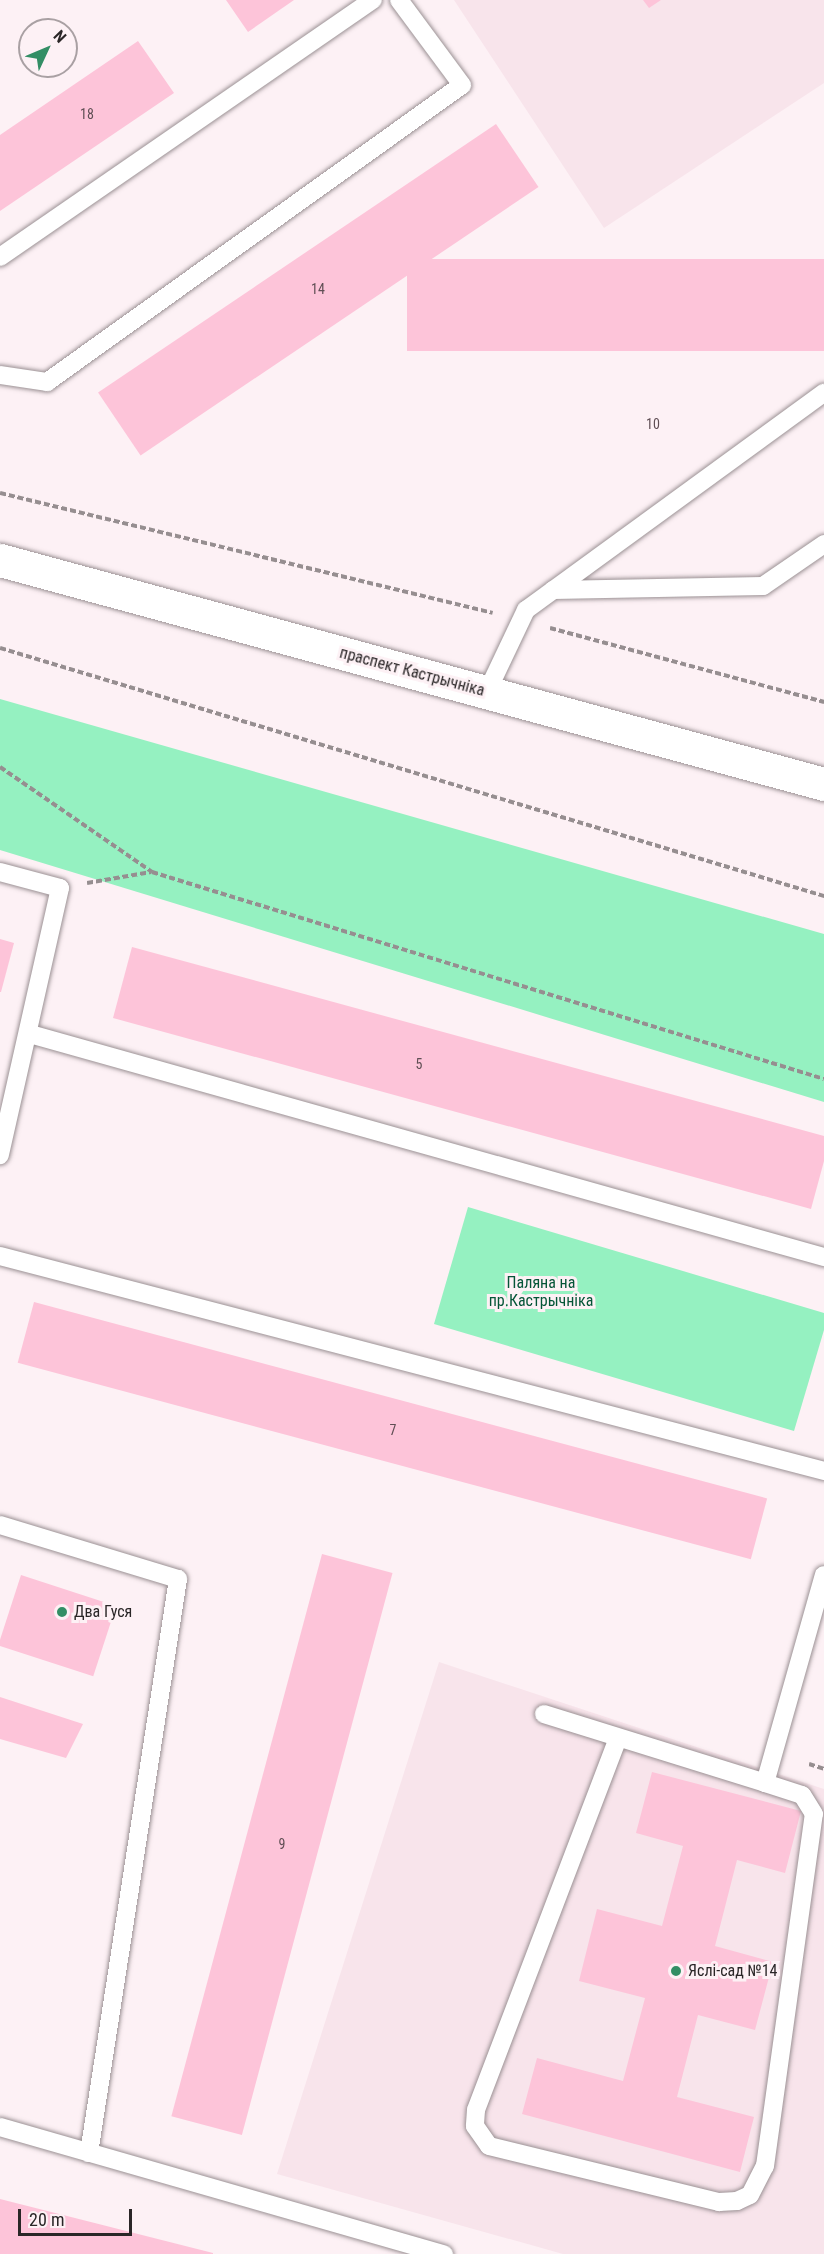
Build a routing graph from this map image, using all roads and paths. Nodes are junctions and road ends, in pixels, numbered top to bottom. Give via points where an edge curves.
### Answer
1 (373, 0) edge
2 (399, 0) edge
3 (0, 256) edge
4 (0, 375) edge
5 (824, 393) edge
6 (0, 492) edge
7 (824, 544) edge
8 (0, 560) edge
9 (553, 590) junction
10 (520, 620) junction
11 (0, 648) edge
12 (486, 692) junction
13 (824, 702) edge
14 (0, 767) edge
15 (824, 784) edge
16 (0, 872) edge
17 (152, 872) junction
18 (60, 888) junction
19 (824, 896) edge
20 (30, 1034) junction
21 (824, 1079) edge
22 (0, 1155) edge
23 (0, 1256) edge
24 (824, 1257) edge
25 (824, 1471) edge
26 (0, 1526) edge
27 (824, 1575) edge
28 (544, 1714) dead end
29 (618, 1738) junction
30 (765, 1783) junction
31 (0, 2127) edge
32 (89, 2153) junction
33 (444, 2254) edge

1 - 3 lane
2 - 4 lane via 462,85 47,382
5 - 9 lane
6 - 10 path
7 - 9 lane via 763,586
8 - 12 main road, праспект Кастрычніка
9 - 10 lane via 525,610
10 - 12 lane
10 - 13 path
11 - 19 path
12 - 15 main road, праспект Кастрычніка
14 - 17 path
16 - 18 lane
17 - 18 path
17 - 21 path
18 - 20 lane
20 - 22 lane
20 - 24 lane
23 - 25 lane
26 - 32 lane via 178,1579
27 - 30 lane
28 - 29 lane
29 - 30 lane
29 - 30 lane via 476,2110 475,2126 489,2146 719,2202 750,2195 765,2166 814,1814 802,1795
31 - 32 lane
32 - 33 lane

